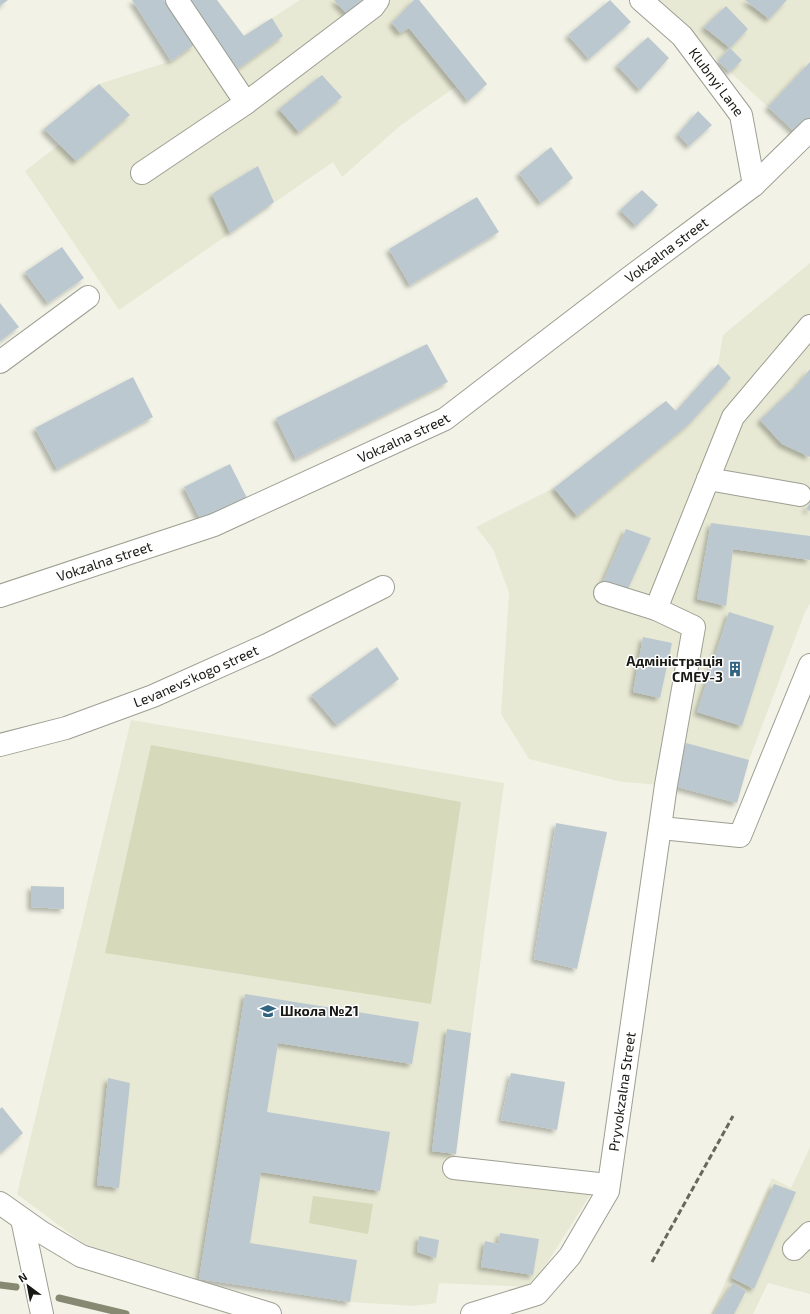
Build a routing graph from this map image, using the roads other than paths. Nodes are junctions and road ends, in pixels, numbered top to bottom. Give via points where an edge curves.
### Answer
1 (177, 0) edge
2 (378, 0) edge
3 (641, 0) edge
4 (246, 103) junction
5 (810, 130) edge
6 (142, 173) dead end
7 (754, 185) junction
8 (88, 297) dead end
9 (808, 331) edge
10 (0, 362) edge
11 (708, 479) junction
12 (800, 495) dead end
13 (383, 587) dead end
14 (605, 593) dead end
15 (0, 596) edge
16 (656, 609) junction
17 (810, 665) edge
18 (0, 744) edge
19 (661, 828) junction
20 (454, 1168) dead end
21 (608, 1184) junction
22 (0, 1203) edge
23 (22, 1219) junction
24 (810, 1233) edge
25 (794, 1248) dead end
26 (42, 1314) edge
27 (270, 1314) edge
28 (472, 1314) edge

1 - 4 street
2 - 4 street
3 - 7 street, Klubnyi Lane via 682,36 741,115
4 - 6 street
5 - 7 street, Vokzalna street
7 - 15 street, Vokzalna street via 445,419 214,525
8 - 10 street
9 - 11 street via 732,417
11 - 12 street
11 - 16 street
13 - 18 street, Levanevs'kogo street via 267,645 153,696 66,728
14 - 16 street
16 - 19 street, Pryvokzalna Street via 694,626
17 - 19 street via 740,836
19 - 21 street, Pryvokzalna Street
20 - 21 street
21 - 28 street, Pryvokzalna Street via 608,1191 570,1256 537,1294
22 - 23 street
23 - 26 street
23 - 27 street via 81,1256
24 - 25 street

